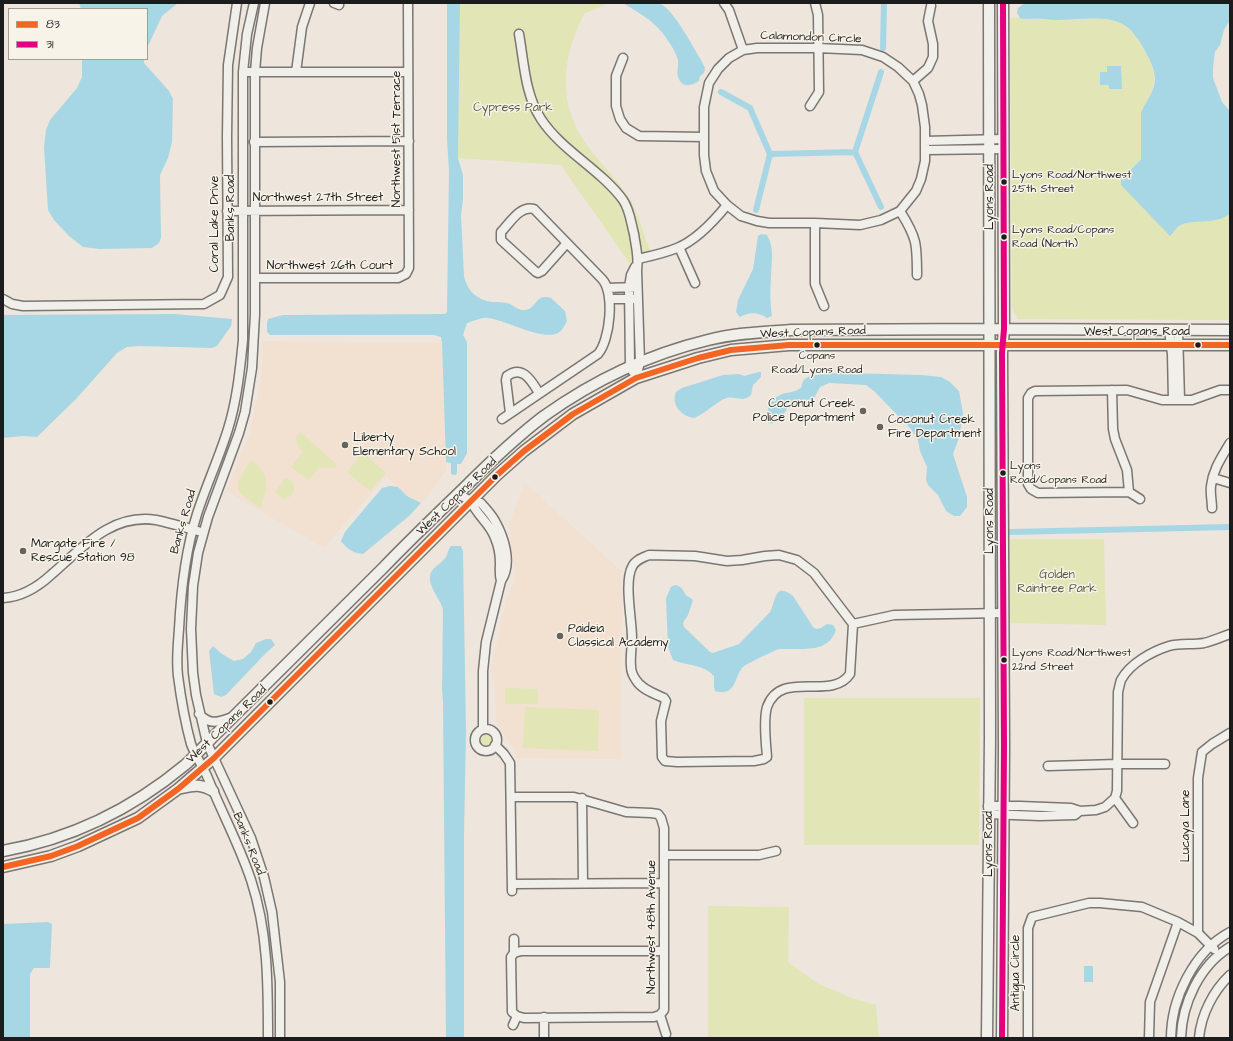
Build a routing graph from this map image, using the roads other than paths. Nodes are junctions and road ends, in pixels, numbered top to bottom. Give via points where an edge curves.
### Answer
1 (237, 3) edge
2 (254, 3) edge
3 (265, 3) edge
4 (310, 3) edge
5 (408, 3) edge
6 (724, 3) edge
7 (815, 3) edge
8 (989, 3) edge
9 (1003, 3) edge
10 (931, 6) dead end
11 (520, 34) dead end
12 (818, 48) junction
13 (743, 50) junction
14 (623, 58) dead end
15 (243, 72) junction
16 (255, 72) junction
17 (296, 72) junction
18 (408, 72) junction
19 (912, 81) junction
20 (810, 106) dead end
21 (704, 137) junction
22 (925, 140) junction
23 (409, 141) junction
24 (254, 142) junction
25 (989, 144) junction
26 (1003, 144) junction
27 (926, 150) junction
28 (727, 206) junction
29 (255, 210) junction
30 (409, 210) junction
31 (227, 211) junction
32 (243, 211) junction
33 (900, 211) junction
34 (815, 223) junction
35 (567, 243) junction
36 (679, 247) junction
37 (638, 259) junction
38 (406, 274) joint
39 (917, 275) dead end
40 (255, 278) junction
41 (695, 283) dead end
42 (633, 287) junction
43 (608, 288) junction
44 (3, 299) edge
45 (609, 299) junction
46 (634, 299) junction
47 (824, 306) dead end
48 (989, 329) junction
49 (1004, 329) junction
50 (1174, 330) junction
51 (1230, 330) edge
52 (989, 344) junction
53 (1002, 344) junction
54 (1230, 345) edge
55 (1175, 346) junction
56 (635, 364) junction
57 (636, 378) junction
58 (1112, 390) junction
59 (1230, 390) edge
60 (539, 393) junction
61 (1176, 400) junction
62 (510, 414) junction
63 (502, 418) dead end
64 (1230, 443) edge
65 (1213, 478) junction
66 (1230, 483) edge
67 (1129, 492) junction
68 (458, 494) junction
69 (1140, 499) dead end
70 (471, 501) junction
71 (1212, 508) dead end
72 (193, 530) junction
73 (204, 533) junction
74 (3, 598) edge
75 (990, 613) junction
76 (1004, 613) junction
77 (852, 624) junction
78 (1230, 634) edge
79 (199, 714) junction
80 (234, 717) junction
81 (483, 729) junction
82 (1230, 734) edge
83 (207, 744) junction
84 (495, 745) junction
85 (195, 754) junction
86 (214, 758) junction
87 (1117, 764) junction
88 (1165, 764) dead end
89 (1048, 766) dead end
90 (203, 768) junction
91 (178, 789) junction
92 (212, 791) junction
93 (511, 797) junction
94 (582, 798) junction
95 (1115, 798) junction
96 (988, 810) junction
97 (1002, 810) junction
98 (1133, 823) dead end
99 (3, 851) edge
100 (776, 851) dead end
101 (664, 855) junction
102 (3, 867) edge
103 (583, 882) junction
104 (664, 883) junction
105 (1178, 922) junction
106 (1230, 932) edge
107 (1198, 933) junction
108 (514, 940) dead end
109 (1213, 944) junction
110 (1224, 950) edge
111 (664, 951) junction
112 (514, 953) junction
113 (1230, 975) edge
114 (660, 1015) junction
115 (517, 1016) junction
116 (544, 1017) junction
117 (513, 1025) dead end
118 (666, 1034) dead end
119 (268, 1038) edge
120 (280, 1038) edge
121 (544, 1038) edge
122 (987, 1038) edge
123 (1002, 1038) edge
124 (1028, 1038) edge
125 (1149, 1038) edge
126 (1171, 1038) edge
127 (1181, 1038) edge
128 (1199, 1038) edge

1 - 31 street, Coral Lake Drive via 228,65
2 - 15 street, Banks Road via 246,34
3 - 16 street, Banks Road via 256,48
4 - 17 street via 302,27
5 - 18 street, Northwest 51st Terrace
6 - 13 street via 729,10
7 - 12 street via 818,15
8 - 25 main road, Lyons Road
9 - 26 main road, Lyons Road
10 - 19 street via 928,21 933,57 928,68
11 - 37 street via 532,104 541,120 558,140 623,200 630,216
12 - 13 street, Calamondon Circle
12 - 19 street, Calamondon Circle via 862,50 883,57
12 - 20 street via 819,92
13 - 21 street, Calamondon Circle via 729,58 709,83 704,107
14 - 21 street via 616,76 616,106 626,128 639,136
15 - 16 street
15 - 32 street, Banks Road
16 - 17 street
16 - 24 street, Banks Road
17 - 18 street
18 - 23 street, Northwest 51st Terrace
19 - 22 street, Calamondon Circle via 922,105
21 - 28 street, Calamondon Circle via 706,171 714,191
22 - 25 street
22 - 27 street, Calamondon Circle
23 - 24 street
23 - 30 street, Northwest 51st Terrace
24 - 29 street, Banks Road
25 - 26 street
25 - 27 street
25 - 48 main road, Lyons Road
26 - 49 main road, Lyons Road
27 - 33 street, Calamondon Circle via 921,179 916,191
28 - 34 street, Calamondon Circle via 741,216 757,221
28 - 36 street via 702,232
29 - 30 street, Northwest 27th Street
29 - 32 street, Northwest 27th Street
29 - 40 street, Banks Road
30 - 38 street, Northwest 51st Terrace via 409,268
31 - 32 street, Northwest 27th Street
31 - 44 street, Coral Lake Drive via 228,277 220,295 204,304 23,306
32 - 72 street, Banks Road via 243,340 238,384 228,428
33 - 34 street, Calamondon Circle via 881,220 860,224
33 - 39 street via 915,238
34 - 47 street via 815,284
35 - 35 street via 534,209 529,208 523,209 500,236 500,240 538,273
35 - 43 street
36 - 37 street
36 - 41 street
37 - 42 street via 631,275
38 - 40 street, Northwest 26th Court via 398,278
40 - 73 street, Banks Road via 254,336 248,397
42 - 43 street
42 - 46 street
43 - 45 street
45 - 46 street
45 - 60 street via 609,327 601,350
46 - 56 street
48 - 49 main road, West Copans Road
48 - 52 main road, Lyons Road
48 - 56 main road, West Copans Road via 761,332 710,339
49 - 50 main road, West Copans Road
49 - 53 main road, Lyons Road
50 - 51 main road, West Copans Road
50 - 55 street
52 - 53 main road, West Copans Road
52 - 57 main road, West Copans Road via 810,344 731,350
52 - 75 main road, Lyons Road
53 - 55 main road, West Copans Road
53 - 76 main road, Lyons Road
54 - 55 main road, West Copans Road
55 - 61 street
56 - 57 street
56 - 68 main road, West Copans Road via 600,381 544,416
57 - 70 main road, West Copans Road via 578,410 524,451
58 - 61 street via 1128,390 1162,400
58 - 67 street via 1113,429 1128,470
58 - 67 street via 1030,393 1028,484 1031,489 1038,492
59 - 61 street via 1220,390 1192,400
60 - 62 street
60 - 62 street via 525,374 512,372 506,380
62 - 63 street
64 - 65 street via 1220,458
65 - 66 street
65 - 71 street
67 - 69 street
68 - 70 street
68 - 80 main road, West Copans Road
70 - 81 street via 481,503 495,520 504,544 507,566 486,642
70 - 86 main road, West Copans Road
72 - 73 street
72 - 74 street via 155,520 133,520 113,526 93,537 41,584 26,593
72 - 85 street, Banks Road via 181,590 178,674
73 - 79 street, Banks Road via 193,586 191,629 193,674
75 - 76 street
75 - 77 street via 894,615
75 - 96 main road, Lyons Road
76 - 97 main road, Lyons Road
77 - 77 street via 814,573 790,557 779,555 727,561 695,556 649,555 636,562 632,567 629,586 632,669 636,682 641,687 666,701 661,721 662,757 665,761 677,762 767,757 767,707 772,699 778,692 787,688 829,686 846,680 850,674
78 - 87 street via 1203,643 1170,646 1130,668 1122,679 1118,692
79 - 80 street via 212,722
79 - 83 street, Banks Road
80 - 83 main road, West Copans Road
81 - 84 street via 490,729 495,734
81 - 84 street via 474,736 477,748 488,751
82 - 107 street, Lucaya Lane via 1202,752 1198,778
83 - 85 main road, West Copans Road
83 - 86 street, Banks Road
84 - 93 street via 510,763
85 - 90 street, Banks Road
85 - 99 main road, West Copans Road via 162,783 103,818 71,833
86 - 90 main road, West Copans Road
86 - 120 street, Banks Road via 251,838 264,877 272,912 279,971
87 - 88 street
87 - 89 street
87 - 95 street
90 - 91 main road, West Copans Road
90 - 92 street, Banks Road
91 - 92 main road via 198,785
91 - 102 main road, West Copans Road via 138,818 78,846 51,856
92 - 119 street, Banks Road via 235,839 260,913 267,970
93 - 94 street
93 - 103 street via 512,888
94 - 101 street, Northwest 48th Avenue via 626,812 658,814 662,818 664,828
94 - 103 street
95 - 97 street via 1105,807 1080,811 1075,815 1040,816
95 - 98 street
96 - 97 street
96 - 122 main road, Lyons Road
97 - 123 main road, Lyons Road
100 - 101 street via 759,855
101 - 104 street, Northwest 48th Avenue
103 - 104 street
104 - 111 street, Northwest 48th Avenue
105 - 107 street, Antigua Circle
105 - 124 street, Antigua Circle via 1142,907 1100,903 1089,903 1032,917 1028,928
105 - 125 street via 1150,1002
106 - 109 street
107 - 109 street, Antigua Circle
108 - 112 street
109 - 110 street, Antigua Circle
109 - 126 street via 1192,970 1182,991 1171,1025
110 - 127 street via 1201,975 1190,994
111 - 112 street
111 - 114 street, Northwest 48th Avenue via 664,1010
112 - 115 street via 511,957 512,1012
113 - 128 street via 1213,996 1199,1031
114 - 116 street
114 - 118 street, Northwest 48th Avenue
115 - 116 street
115 - 117 street
116 - 121 street

